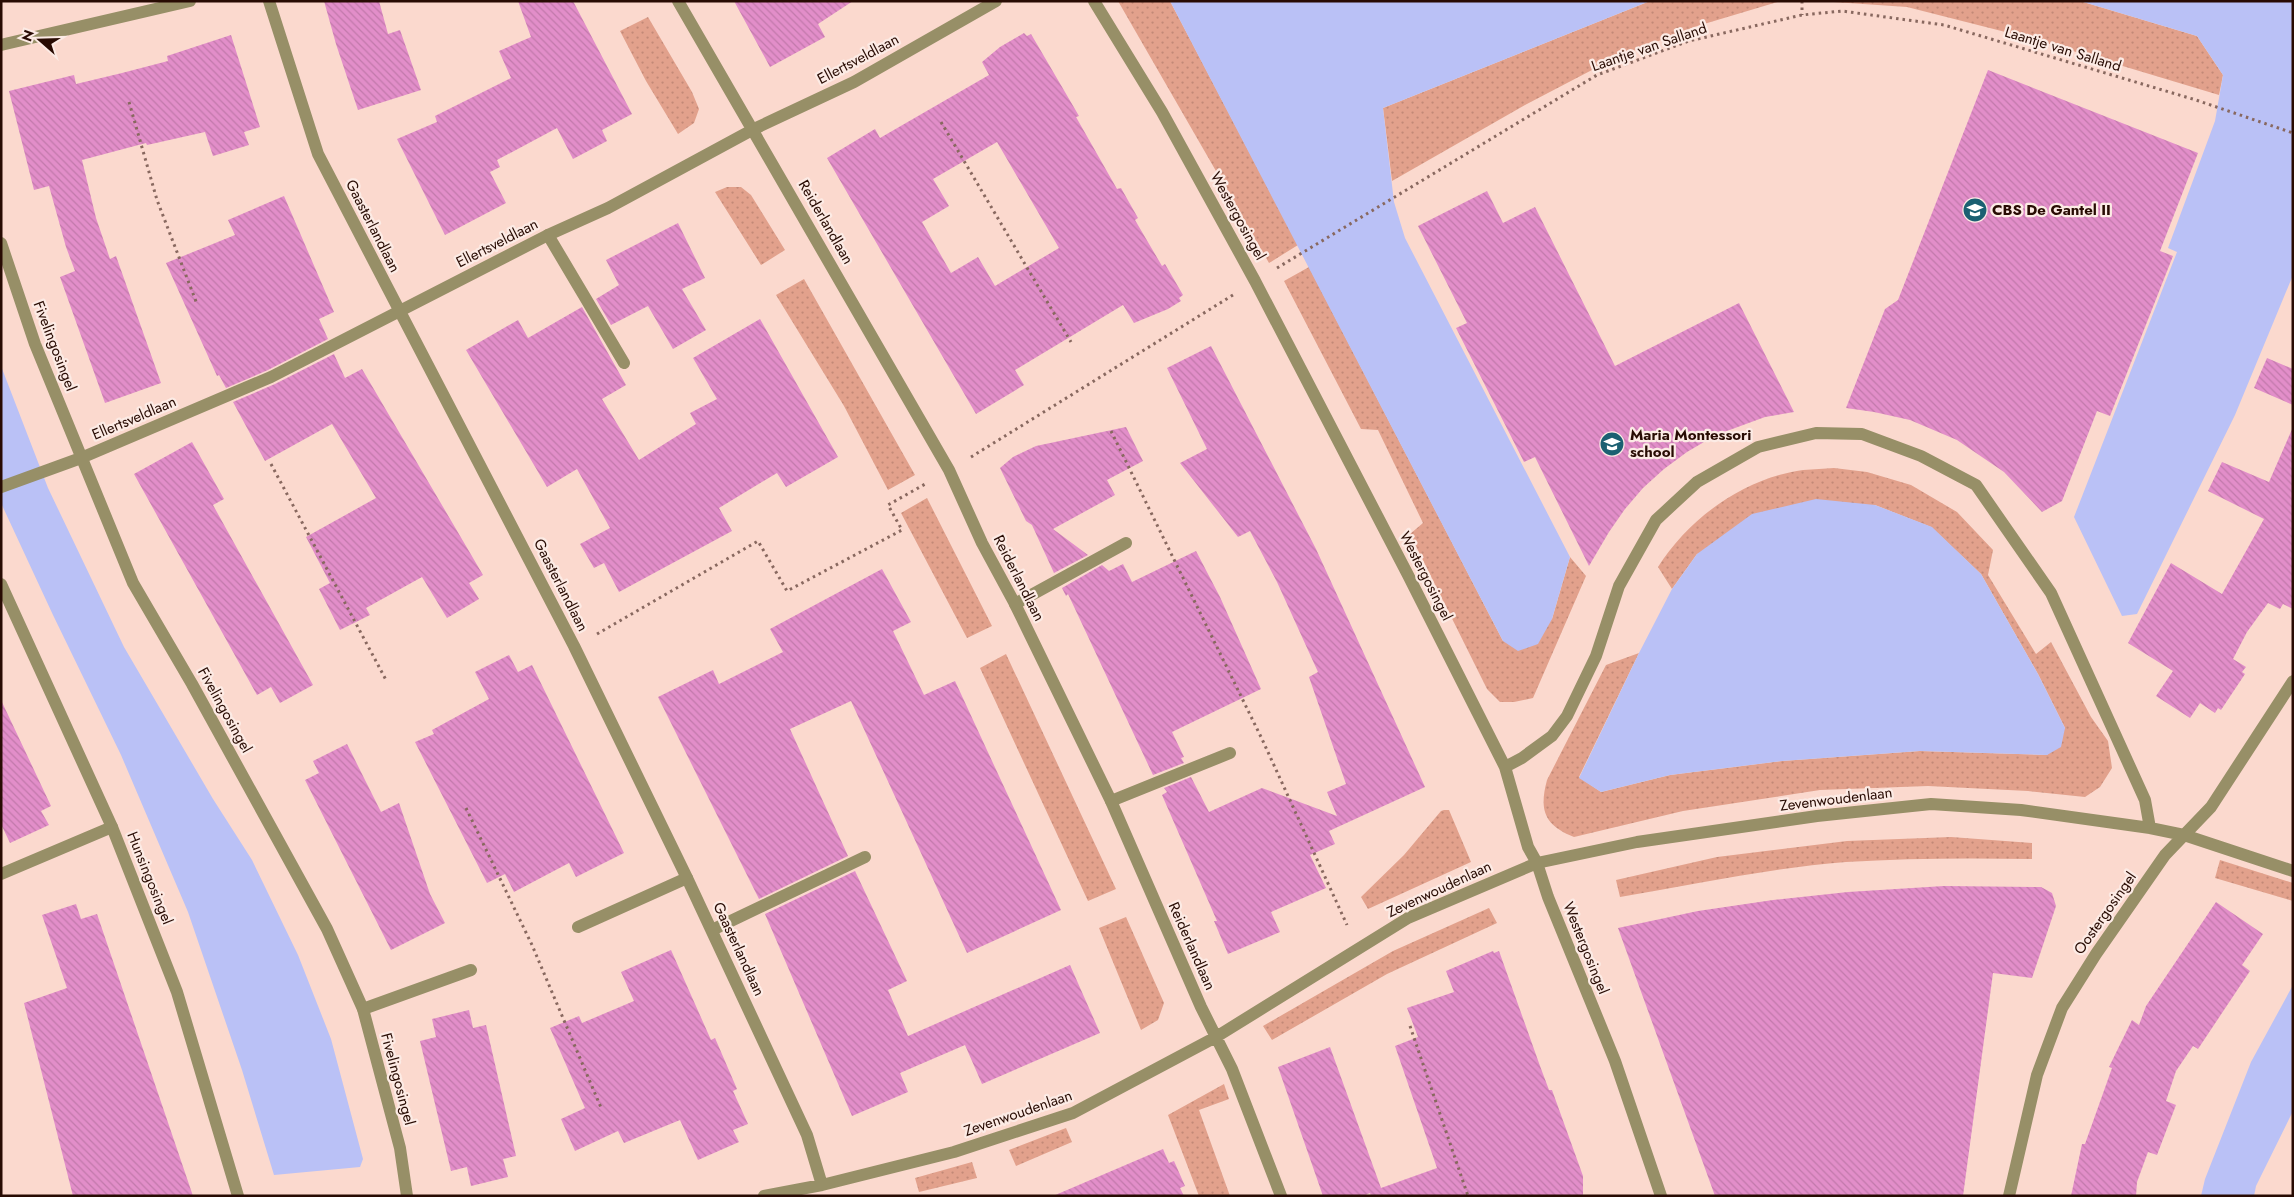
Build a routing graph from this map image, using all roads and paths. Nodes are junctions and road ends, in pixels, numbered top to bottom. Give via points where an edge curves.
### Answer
1 (190, 1) edge
2 (269, 1) edge
3 (678, 1) edge
4 (996, 1) edge
5 (1094, 1) edge
6 (1802, 1) edge
7 (1802, 15) junction
8 (1, 45) edge
9 (129, 102) dead end
10 (940, 122) dead end
11 (754, 129) junction
12 (2293, 133) edge
13 (548, 235) junction
14 (1, 243) edge
15 (1285, 264) dead end
16 (196, 304) dead end
17 (400, 311) junction
18 (1071, 342) dead end
19 (624, 363) dead end
20 (1111, 430) dead end
21 (81, 458) junction
22 (271, 464) dead end
23 (1, 487) edge
24 (1126, 543) dead end
25 (1, 584) edge
26 (1015, 604) junction
27 (386, 680) dead end
28 (2293, 681) edge
29 (1230, 752) dead end
30 (1505, 767) junction
31 (1111, 801) junction
32 (466, 808) dead end
33 (112, 827) junction
34 (2150, 828) junction
35 (2184, 835) junction
36 (865, 857) dead end
37 (1537, 863) junction
38 (2293, 871) edge
39 (1, 874) edge
40 (687, 878) junction
41 (578, 927) dead end
42 (712, 930) junction
43 (1358, 948) junction
44 (472, 970) dead end
45 (363, 1009) junction
46 (1410, 1026) dead end
47 (1216, 1038) junction
48 (602, 1110) dead end
49 (822, 1185) junction
50 (238, 1196) edge
51 (407, 1196) edge
52 (764, 1196) edge
53 (1281, 1196) edge
54 (1468, 1196) edge
55 (1661, 1196) edge
56 (2009, 1196) edge

1 - 8 street
2 - 17 street, Gaasterlandlaan via 318,154
3 - 11 street, Reiderlandlaan
4 - 11 street, Ellertsveldlaan via 854,82
5 - 30 street, Westergosingel via 1162,112 1255,281
6 - 7 path
7 - 12 path, Laantje van Salland via 1842,11 1944,25 2196,100
7 - 15 path, Laantje van Salland via 1689,41 1597,75
9 - 16 path via 157,200
10 - 18 path
11 - 13 street, Ellertsveldlaan via 608,208
11 - 26 street, Reiderlandlaan via 949,470
13 - 17 street, Ellertsveldlaan
13 - 19 street
14 - 21 street, Fivelingosingel via 35,344
17 - 21 street, Ellertsveldlaan via 271,377
17 - 40 street, Gaasterlandlaan via 574,646
20 - 43 path via 1262,739
21 - 23 street, Ellertsveldlaan
21 - 45 street, Fivelingosingel via 133,583 327,929
22 - 27 path
24 - 26 street
25 - 33 street, Hunsingosingel
26 - 31 street, Reiderlandlaan
28 - 35 street, Oostergosingel via 2211,808
29 - 31 street
30 - 34 street via 1552,736 1567,716 1596,656 1619,586 1656,520 1697,482 1758,447 1816,433 1862,434 1921,456 1976,486 2051,593 2145,800
30 - 37 street, Westergosingel via 1528,847
31 - 47 street, Reiderlandlaan
32 - 48 path via 529,937
33 - 39 street
33 - 50 street, Hunsingosingel via 177,992
34 - 35 street, Zevenwoudenlaan
34 - 37 street, Zevenwoudenlaan via 2021,810 1931,804 1694,833
35 - 38 street, Zevenwoudenlaan
35 - 56 street, Oostergosingel via 2160,863 2062,1008 2037,1075
36 - 42 street
37 - 43 street, Zevenwoudenlaan via 1408,918
37 - 55 street, Westergosingel via 1615,1061
40 - 41 street
40 - 42 street, Gaasterlandlaan
42 - 49 street, Gaasterlandlaan via 808,1135
43 - 47 street, Zevenwoudenlaan
44 - 45 street
45 - 51 street, Fivelingosingel via 400,1148
46 - 54 path
47 - 49 street, Zevenwoudenlaan via 1073,1113 954,1152
47 - 53 street, Reiderlandlaan via 1232,1069
49 - 52 street, Zevenwoudenlaan

